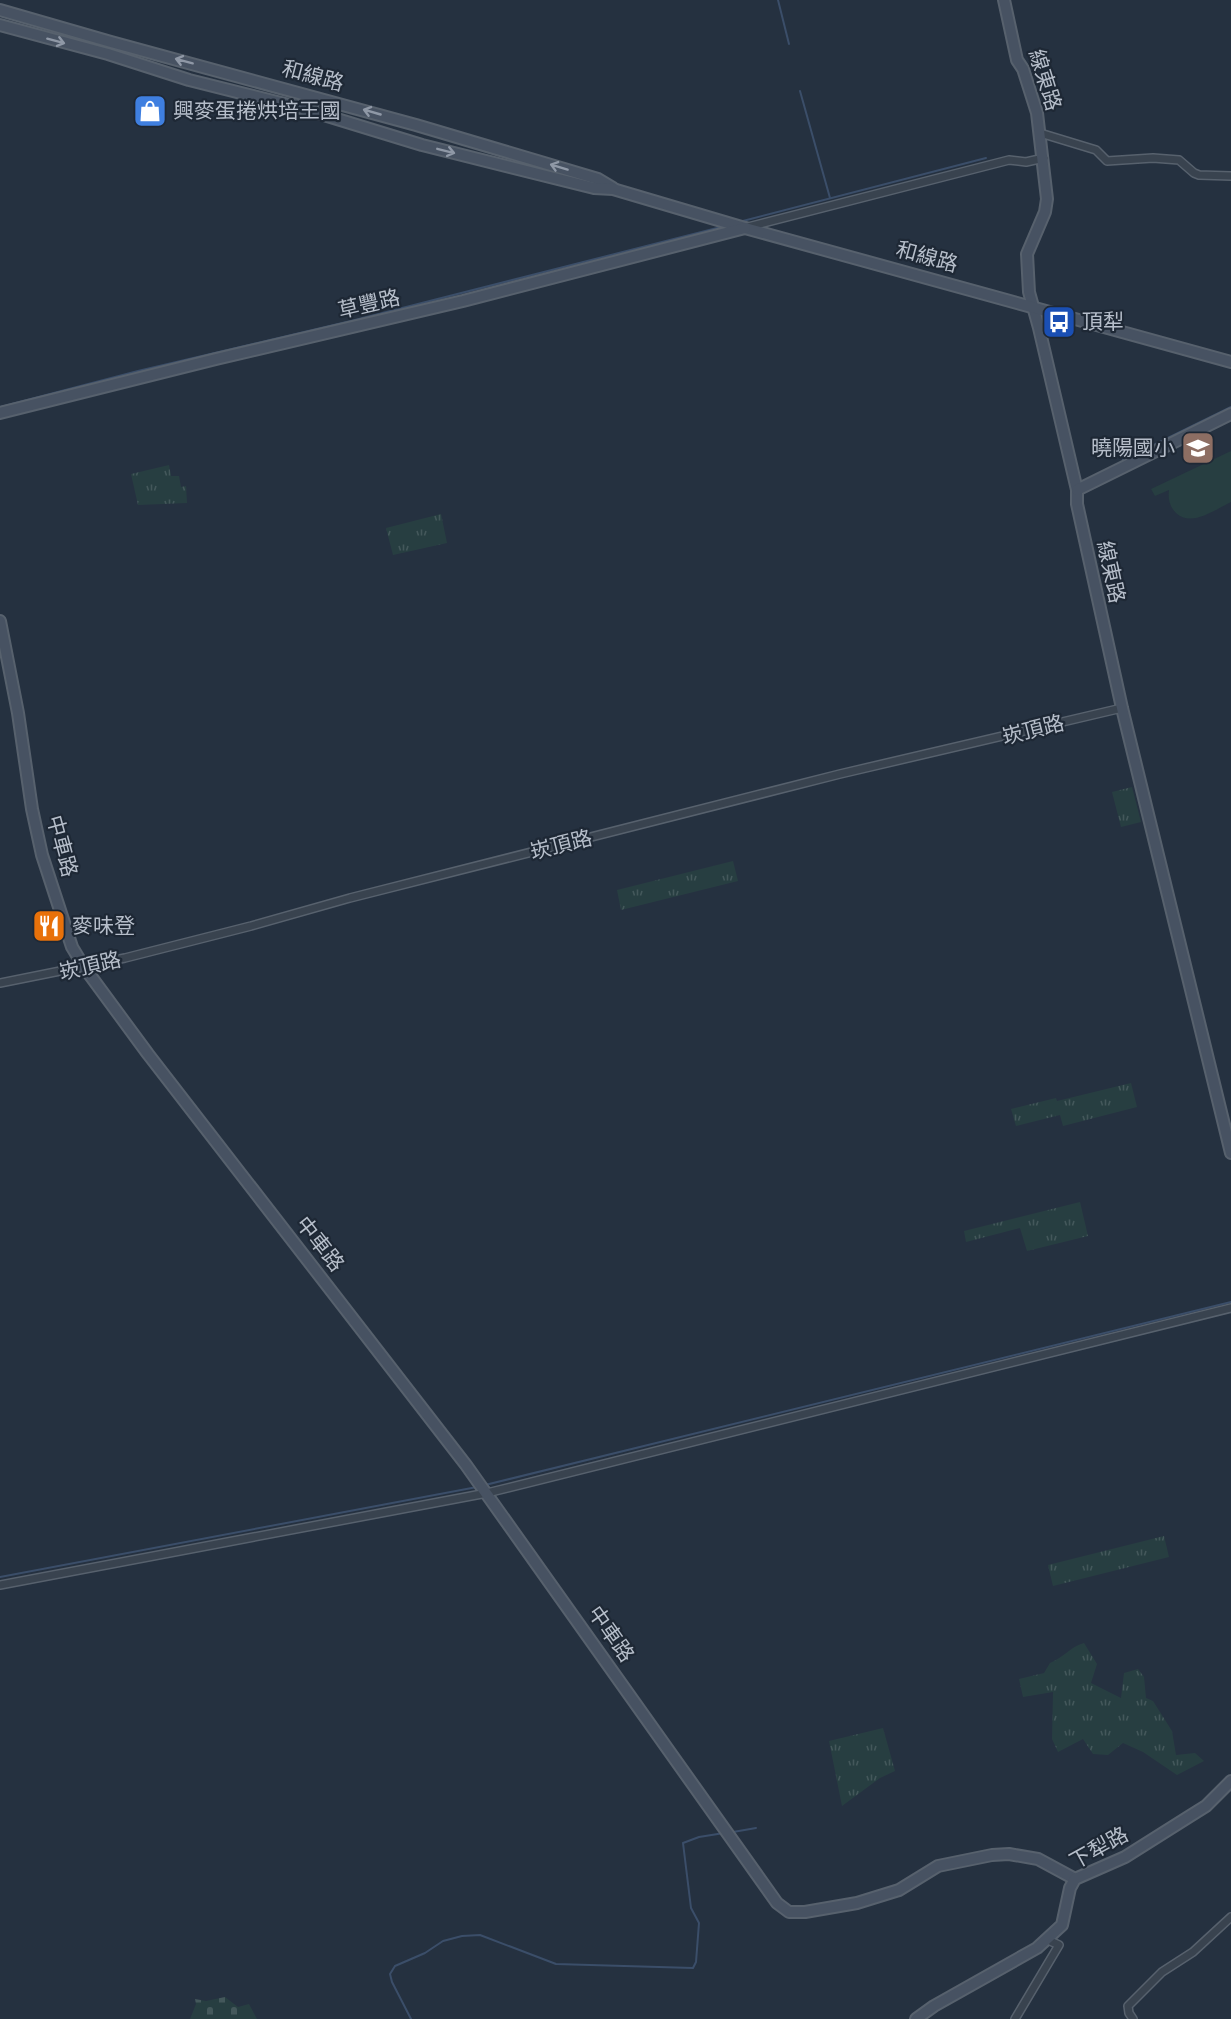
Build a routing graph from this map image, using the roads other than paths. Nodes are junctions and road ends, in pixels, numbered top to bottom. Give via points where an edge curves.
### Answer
1 (1004, 0) edge
2 (0, 10) edge
3 (0, 26) edge
4 (111, 42) junction
5 (108, 54) junction
6 (1040, 134) junction
7 (1044, 158) junction
8 (1231, 176) edge
9 (613, 189) junction
10 (745, 228) junction
11 (1033, 307) junction
12 (1231, 362) edge
13 (0, 413) edge
14 (1231, 414) edge
15 (1077, 490) junction
16 (0, 621) edge
17 (1122, 708) junction
18 (84, 967) junction
19 (0, 983) edge
20 (1231, 1153) edge
21 (1231, 1308) edge
22 (487, 1493) junction
23 (0, 1585) edge
24 (1231, 1781) edge
25 (1075, 1880) junction
26 (1231, 1917) edge
27 (1048, 1940) junction
28 (916, 2019) edge
29 (1015, 2019) edge
30 (1133, 2019) edge

1 - 6 street, 線東路 via 1017,60 1037,113
2 - 4 street, 和線路
3 -> 5 street, 和線路
4 - 5 street
9 -> 4 street, 和線路 via 598,179 416,124
5 -> 9 street, 和線路 via 422,145 594,188
6 - 7 street, 線東路
6 - 8 street via 1096,150 1107,160 1179,160 1199,175
7 - 10 street via 1009,160
7 - 11 street, 線東路 via 1045,212 1027,254
9 - 10 street, 和線路
10 - 11 street, 和線路
10 - 13 street, 草豐路
11 - 12 street, 和線路
11 - 15 street, 線東路
14 - 15 street
15 - 17 street, 線東路
16 - 18 street, 中車路 via 42,855 72,947
17 - 18 street, 崁頂路 via 829,777
17 - 20 street, 線東路
18 - 19 street, 崁頂路
18 - 22 street, 中車路
21 - 22 street
22 - 23 street
22 - 25 street, 中車路 via 777,1903 792,1912 857,1903 899,1890 938,1866 992,1855 1038,1859
24 - 25 street, 下犁路 via 1206,1806 1162,1834 1125,1857
25 - 27 street, 下犁路 via 1062,1924
26 - 30 street via 1193,1953 1141,1991 1128,2006
27 - 28 street, 下犁路
27 - 29 street via 1059,1945

